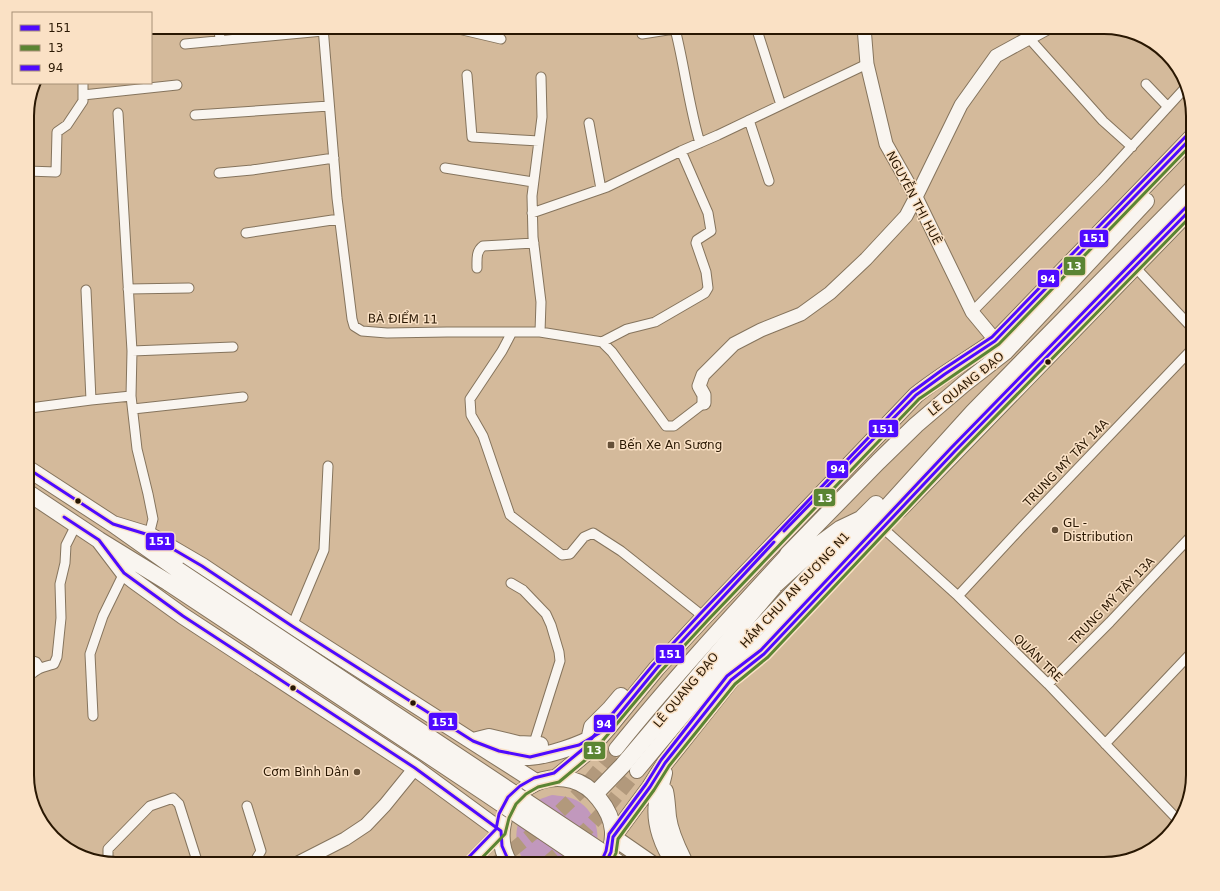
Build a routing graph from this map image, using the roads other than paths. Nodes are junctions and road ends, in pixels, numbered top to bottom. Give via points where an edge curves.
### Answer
1 (220, 34) edge
2 (280, 34) edge
3 (323, 34) edge
4 (480, 34) edge
5 (676, 34) edge
6 (758, 34) edge
7 (865, 34) edge
8 (1034, 34) edge
9 (1028, 37) junction
10 (501, 39) dead end
11 (220, 41) junction
12 (184, 44) dead end
13 (867, 64) junction
14 (467, 75) dead end
15 (541, 77) dead end
16 (83, 84) edge
17 (1146, 84) dead end
18 (178, 85) dead end
19 (1182, 91) edge
20 (83, 95) junction
21 (781, 105) junction
22 (329, 106) junction
23 (1168, 107) junction
24 (118, 113) dead end
25 (195, 115) dead end
26 (749, 120) junction
27 (589, 123) dead end
28 (539, 141) junction
29 (700, 143) junction
30 (1132, 147) junction
31 (1186, 147) edge
32 (681, 151) junction
33 (334, 158) junction
34 (445, 168) dead end
35 (34, 170) edge
36 (219, 173) dead end
37 (769, 181) dead end
38 (533, 182) junction
39 (601, 189) junction
40 (916, 197) junction
41 (1186, 197) edge
42 (1186, 212) edge
43 (532, 213) junction
44 (339, 219) junction
45 (1160, 232) junction
46 (246, 233) dead end
47 (534, 243) junction
48 (1134, 267) junction
49 (477, 268) dead end
50 (189, 288) dead end
51 (128, 289) junction
52 (86, 290) dead end
53 (972, 312) junction
54 (1186, 322) edge
55 (512, 332) junction
56 (540, 332) junction
57 (602, 342) junction
58 (1000, 346) junction
59 (233, 347) dead end
60 (132, 350) junction
61 (1186, 355) edge
62 (131, 396) junction
63 (243, 397) dead end
64 (91, 400) junction
65 (704, 403) joint
66 (34, 407) edge
67 (133, 409) junction
68 (928, 415) junction
69 (881, 431) junction
70 (328, 466) dead end
71 (34, 473) edge
72 (34, 497) edge
73 (873, 522) junction
74 (113, 524) junction
75 (76, 525) junction
76 (149, 535) junction
77 (98, 540) junction
78 (1186, 541) edge
79 (788, 554) junction
80 (124, 573) junction
81 (511, 583) dead end
82 (776, 584) junction
83 (958, 596) junction
84 (704, 617) junction
85 (292, 626) junction
86 (1186, 658) edge
87 (34, 661) edge
88 (40, 668) junction
89 (657, 668) junction
90 (34, 672) edge
91 (1048, 684) junction
92 (93, 716) dead end
93 (589, 740) junction
94 (473, 741) junction
95 (1106, 744) junction
96 (533, 746) junction
97 (616, 749) tunnel mouth
98 (665, 763) junction
99 (415, 768) junction
100 (637, 771) tunnel mouth
101 (556, 778) junction
102 (662, 780) junction
103 (536, 782) junction
104 (444, 788) junction
105 (595, 794) junction
106 (247, 806) dead end
107 (1176, 814) edge
108 (501, 831) junction
109 (613, 837) junction
110 (108, 856) edge
111 (196, 857) edge
112 (257, 857) edge
113 (310, 857) edge
114 (476, 857) edge
115 (507, 857) edge
116 (581, 857) edge
117 (608, 857) edge
118 (609, 857) edge
119 (642, 857) edge
120 (671, 857) edge
121 (682, 857) edge

1 - 11 street
2 - 11 street
3 - 22 street, BÀ ĐIỂM 11
4 - 10 street
5 - 29 street via 693,122
6 - 21 street
7 - 13 street, NGUYỄN THỊ HUÊ
8 - 9 street
9 - 30 street via 1103,121
9 - 40 street via 996,56 961,105
11 - 12 street
13 - 21 street
13 - 40 street, NGUYỄN THỊ HUÊ via 886,144
14 - 28 street via 472,137
15 - 28 street via 542,117
16 - 20 street
17 - 23 street
18 - 20 street
19 - 23 street
20 - 35 street via 83,101 67,125 57,132 56,172
21 - 26 street
22 - 25 street
22 - 33 street, BÀ ĐIỂM 11
23 - 30 street
24 - 51 street
26 - 29 street
26 - 37 street
27 - 39 street
28 - 38 street
29 - 32 street
30 - 53 street
31 - 58 highway, LÊ QUANG ĐẠO
32 - 39 street
32 - 57 street via 708,213 711,231 696,243 706,272 708,288 705,293 655,322 627,329
33 - 36 street
33 - 44 street, BÀ ĐIỂM 11
34 - 38 street
38 - 43 street
39 - 43 street
40 - 53 street, NGUYỄN THỊ HUÊ
40 - 65 street via 906,216 830,294 801,314 760,330 734,344 704,376 700,386
41 - 45 highway, LÊ QUANG ĐẠO
42 - 45 highway, LÊ QUANG ĐẠO
43 - 47 street
44 - 46 street
44 - 55 street, BÀ ĐIỂM 11 via 354,326 362,331 387,333
45 - 48 highway, LÊ QUANG ĐẠO
45 - 73 highway, LÊ QUANG ĐẠO via 973,412 908,469
47 - 49 street via 483,246 477,252
47 - 56 street via 540,302
48 - 54 street
48 - 73 highway, LÊ QUANG ĐẠO
50 - 51 street
51 - 60 street
52 - 64 street
53 - 58 street, NGUYỄN THỊ HUÊ
55 - 56 street, BÀ ĐIỂM 11
55 - 84 street via 470,399 470,415 483,436 510,515 562,555 570,554 584,537 593,533 621,551
56 - 57 street, BÀ ĐIỂM 11
57 - 65 street via 666,426 674,426
58 - 68 highway, LÊ QUANG ĐẠO via 964,384
58 - 69 highway, LÊ QUANG ĐẠO via 969,359 939,377 916,395
59 - 60 street
60 - 62 street
61 - 83 street, TRUNG MỸ TÂY 14A
62 - 64 street
62 - 67 street
63 - 67 street
64 - 66 street
67 - 76 street via 137,449 152,518
68 - 69 highway
68 - 79 highway, LÊ QUANG ĐẠO
69 - 84 highway, LÊ QUANG ĐẠO
70 - 85 street via 324,550
71 - 74 highway
72 - 75 highway
73 - 82 highway, LÊ QUANG ĐẠO via 840,529
73 - 83 street, QUÁN TRE
73 - 98 highway, LÊ QUANG ĐẠO via 764,654 731,680
73 - 100 main road, HẦM CHUI AN SƯƠNG N1 via 760,626
74 - 76 highway
74 - 118 highway, bridge
75 - 77 highway
75 - 88 street via 66,545 60,584 61,618 57,658 54,664
76 - 85 highway via 202,566
77 - 80 highway
77 - 116 highway, bridge via 168,583
78 - 91 street, TRUNG MỸ TÂY 13A
79 - 82 highway, LÊ QUANG ĐẠO
79 - 97 main road via 649,707
80 - 92 street via 103,616 90,654
80 - 99 highway via 183,616
81 - 96 street via 523,590 546,614 559,652 560,661
82 - 105 highway, LÊ QUANG ĐẠO via 623,765
83 - 91 street, QUÁN TRE
84 - 89 highway, LÊ QUANG ĐẠO
85 - 94 highway
86 - 95 street
87 - 88 street
88 - 90 street
89 - 93 highway, LÊ QUANG ĐẠO via 608,728
89 - 93 highway, LÊ QUANG ĐẠO via 637,675
91 - 95 street, QUÁN TRE
93 - 94 highway via 530,757 499,751
93 - 96 highway via 578,734
93 - 101 highway, LÊ QUANG ĐẠO
94 - 96 highway via 489,736
94 - 103 highway
94 - 104 highway via 470,760 462,773
95 - 107 street, QUÁN TRE
98 - 102 highway
98 - 109 highway, LÊ QUANG ĐẠO
99 - 104 highway
99 - 113 street via 366,825
101 - 103 highway
101 - 105 highway via 572,780
102 - 120 highway via 656,815 662,842
102 - 121 highway via 671,830
103 - 108 highway via 512,801 504,816
104 - 108 highway
105 - 109 highway via 608,810
106 - 112 street via 261,851
108 - 114 main road
108 - 115 highway via 502,846
109 - 117 highway
109 - 119 highway
110 - 111 street via 108,848 150,806 173,798 179,804

